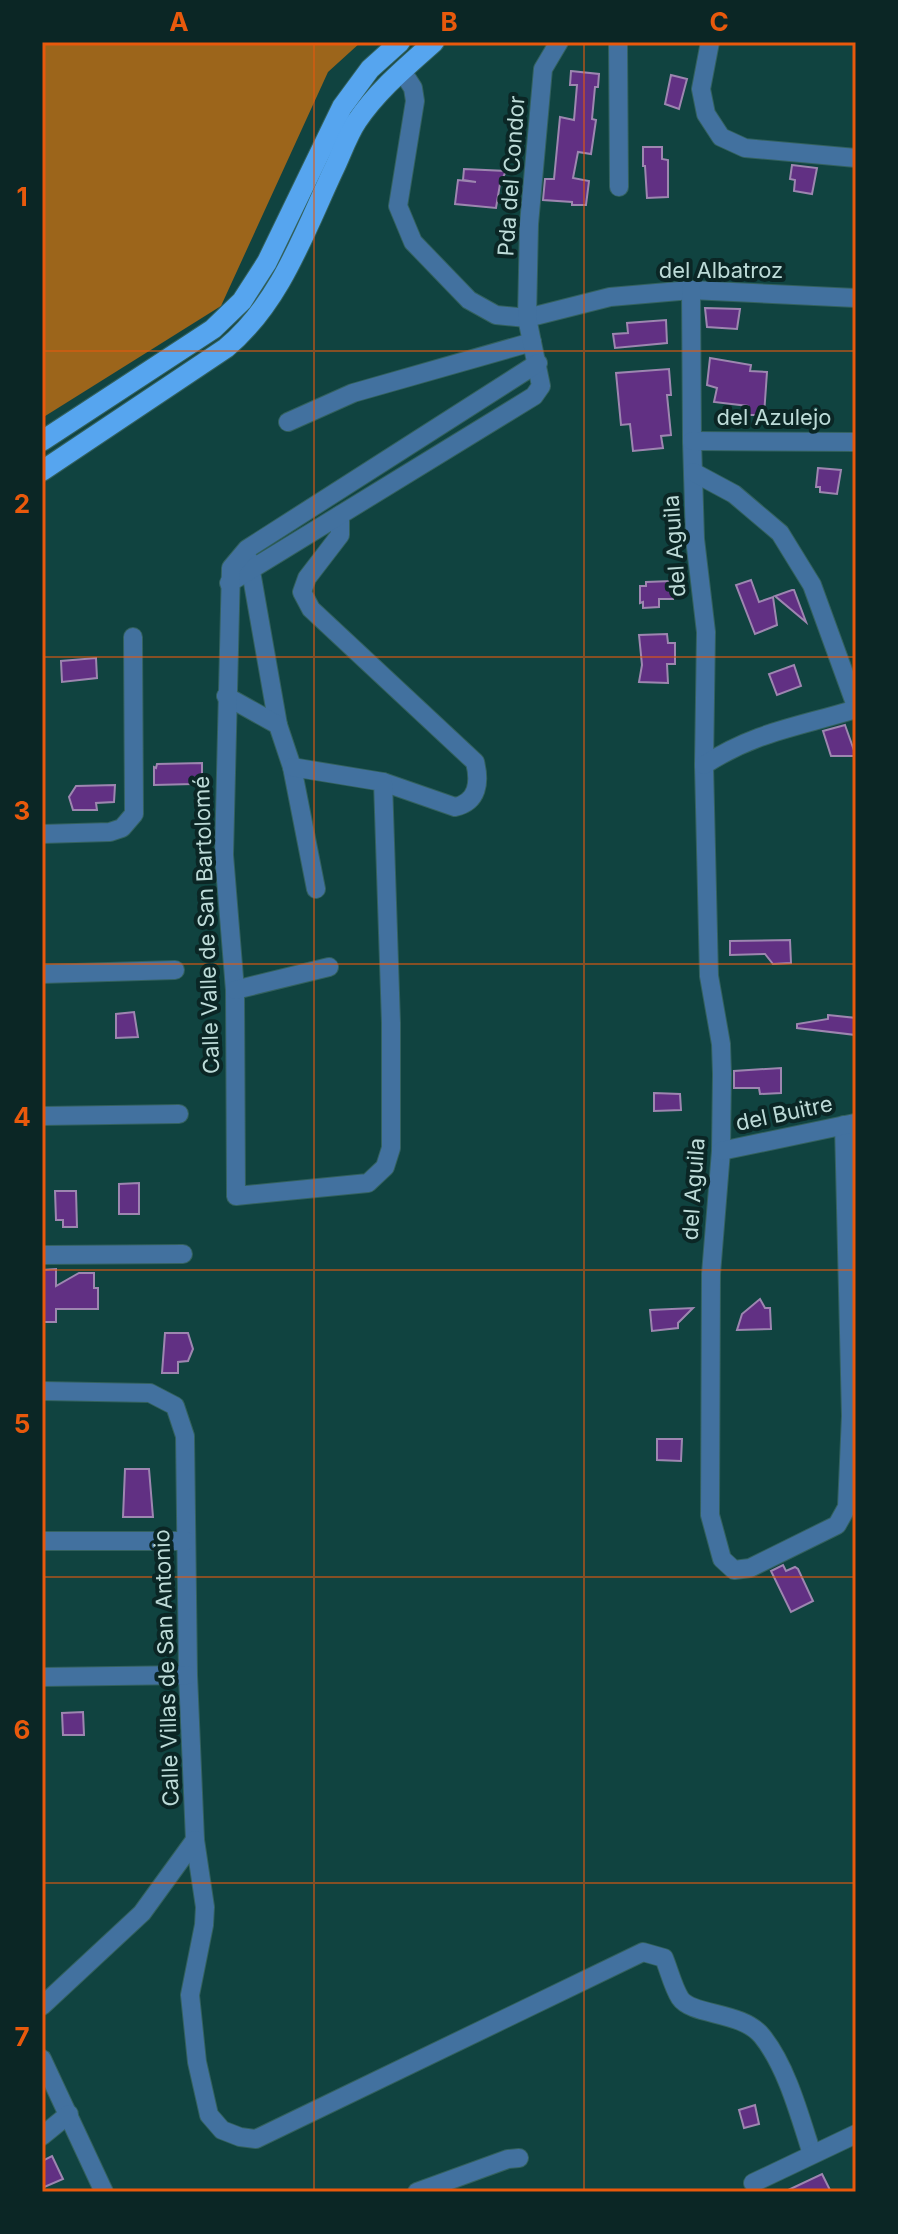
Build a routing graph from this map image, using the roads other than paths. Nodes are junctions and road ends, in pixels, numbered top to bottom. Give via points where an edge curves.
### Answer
1 (400, 42) edge
2 (434, 42) edge
3 (559, 42) edge
4 (618, 42) edge
5 (710, 42) edge
6 (402, 71) junction
7 (856, 158) edge
8 (619, 187) dead end
9 (691, 290) junction
10 (856, 298) edge
11 (527, 318) junction
12 (532, 342) junction
13 (538, 363) junction
14 (288, 422) dead end
15 (42, 441) edge
16 (692, 441) junction
17 (856, 442) edge
18 (42, 471) edge
19 (693, 472) junction
20 (340, 515) junction
21 (244, 558) junction
22 (133, 637) dead end
23 (226, 696) junction
24 (856, 707) edge
25 (278, 725) junction
26 (704, 765) junction
27 (292, 767) junction
28 (383, 782) junction
29 (42, 834) edge
30 (316, 889) dead end
31 (329, 967) dead end
32 (175, 970) dead end
33 (42, 974) edge
34 (235, 990) junction
35 (179, 1114) dead end
36 (42, 1116) edge
37 (850, 1124) edge
38 (721, 1151) junction
39 (183, 1254) dead end
40 (42, 1255) edge
41 (42, 1391) edge
42 (42, 1541) edge
43 (186, 1541) junction
44 (188, 1675) junction
45 (42, 1677) edge
46 (195, 1840) junction
47 (42, 2006) edge
48 (42, 2059) edge
49 (69, 2114) junction
50 (856, 2134) edge
51 (42, 2136) edge
52 (812, 2154) junction
53 (519, 2158) dead end
54 (753, 2183) dead end
55 (104, 2192) edge
56 (417, 2192) edge

1 - 15 main road via 370,69 342,107 267,262 242,301 213,329
2 - 6 main road
3 - 11 street, Pda del Condor via 543,69 529,224
4 - 8 street
5 - 7 street via 701,89 706,114 721,137 745,148
6 - 11 street, del Albatroz via 415,101 398,206 413,242 469,300 496,315
6 - 18 main road via 356,123 285,275 258,317 226,348
9 - 10 street, del Albatroz
9 - 11 street, del Albatroz via 610,297
9 - 16 street, del Aguila
11 - 12 street, Pda del Condor
12 - 13 street, Pda del Condor
12 - 14 street via 353,393
13 - 20 street via 541,386 534,396
13 - 21 street
16 - 17 street, del Azulejo
16 - 19 street, del Aguila
19 - 24 street via 734,494 780,533 812,585
19 - 26 street, del Aguila via 706,632
20 - 21 street
20 - 28 street via 340,535 302,592 311,609 475,762 479,778 473,798 455,807
21 - 23 street, Calle Valle de San Bartolomé via 229,583
21 - 25 street
22 - 29 street via 134,814 110,832
23 - 25 street
23 - 34 street, Calle Valle de San Bartolomé via 224,855
24 - 26 street via 759,735
25 - 27 street
26 - 38 street, del Aguila via 709,976 721,1044
27 - 28 street
27 - 30 street
28 - 34 street, Calle Valle de San Bartolomé via 391,1148 385,1167 368,1183 236,1196
31 - 34 street
32 - 33 street
35 - 36 street
37 - 38 street, del Buitre
37 - 38 street, del Aguila via 847,1507 837,1525 750,1568 734,1570 722,1559 710,1515 711,1274
39 - 40 street
41 - 43 street, Calle Villas de San Antonio via 150,1393 175,1406 185,1436
42 - 43 street
43 - 44 street, Calle Villas de San Antonio
44 - 45 street
44 - 46 street, Calle Villas de San Antonio
46 - 47 street via 142,1913
46 - 52 street, Calle Villas de San Antonio via 205,1907 190,1995 209,2115 222,2130 256,2139 643,1952 664,1958 688,2005 741,2019 761,2035 790,2087
48 - 49 street
49 - 51 street
49 - 55 street
50 - 52 street
52 - 54 street
53 - 56 street

